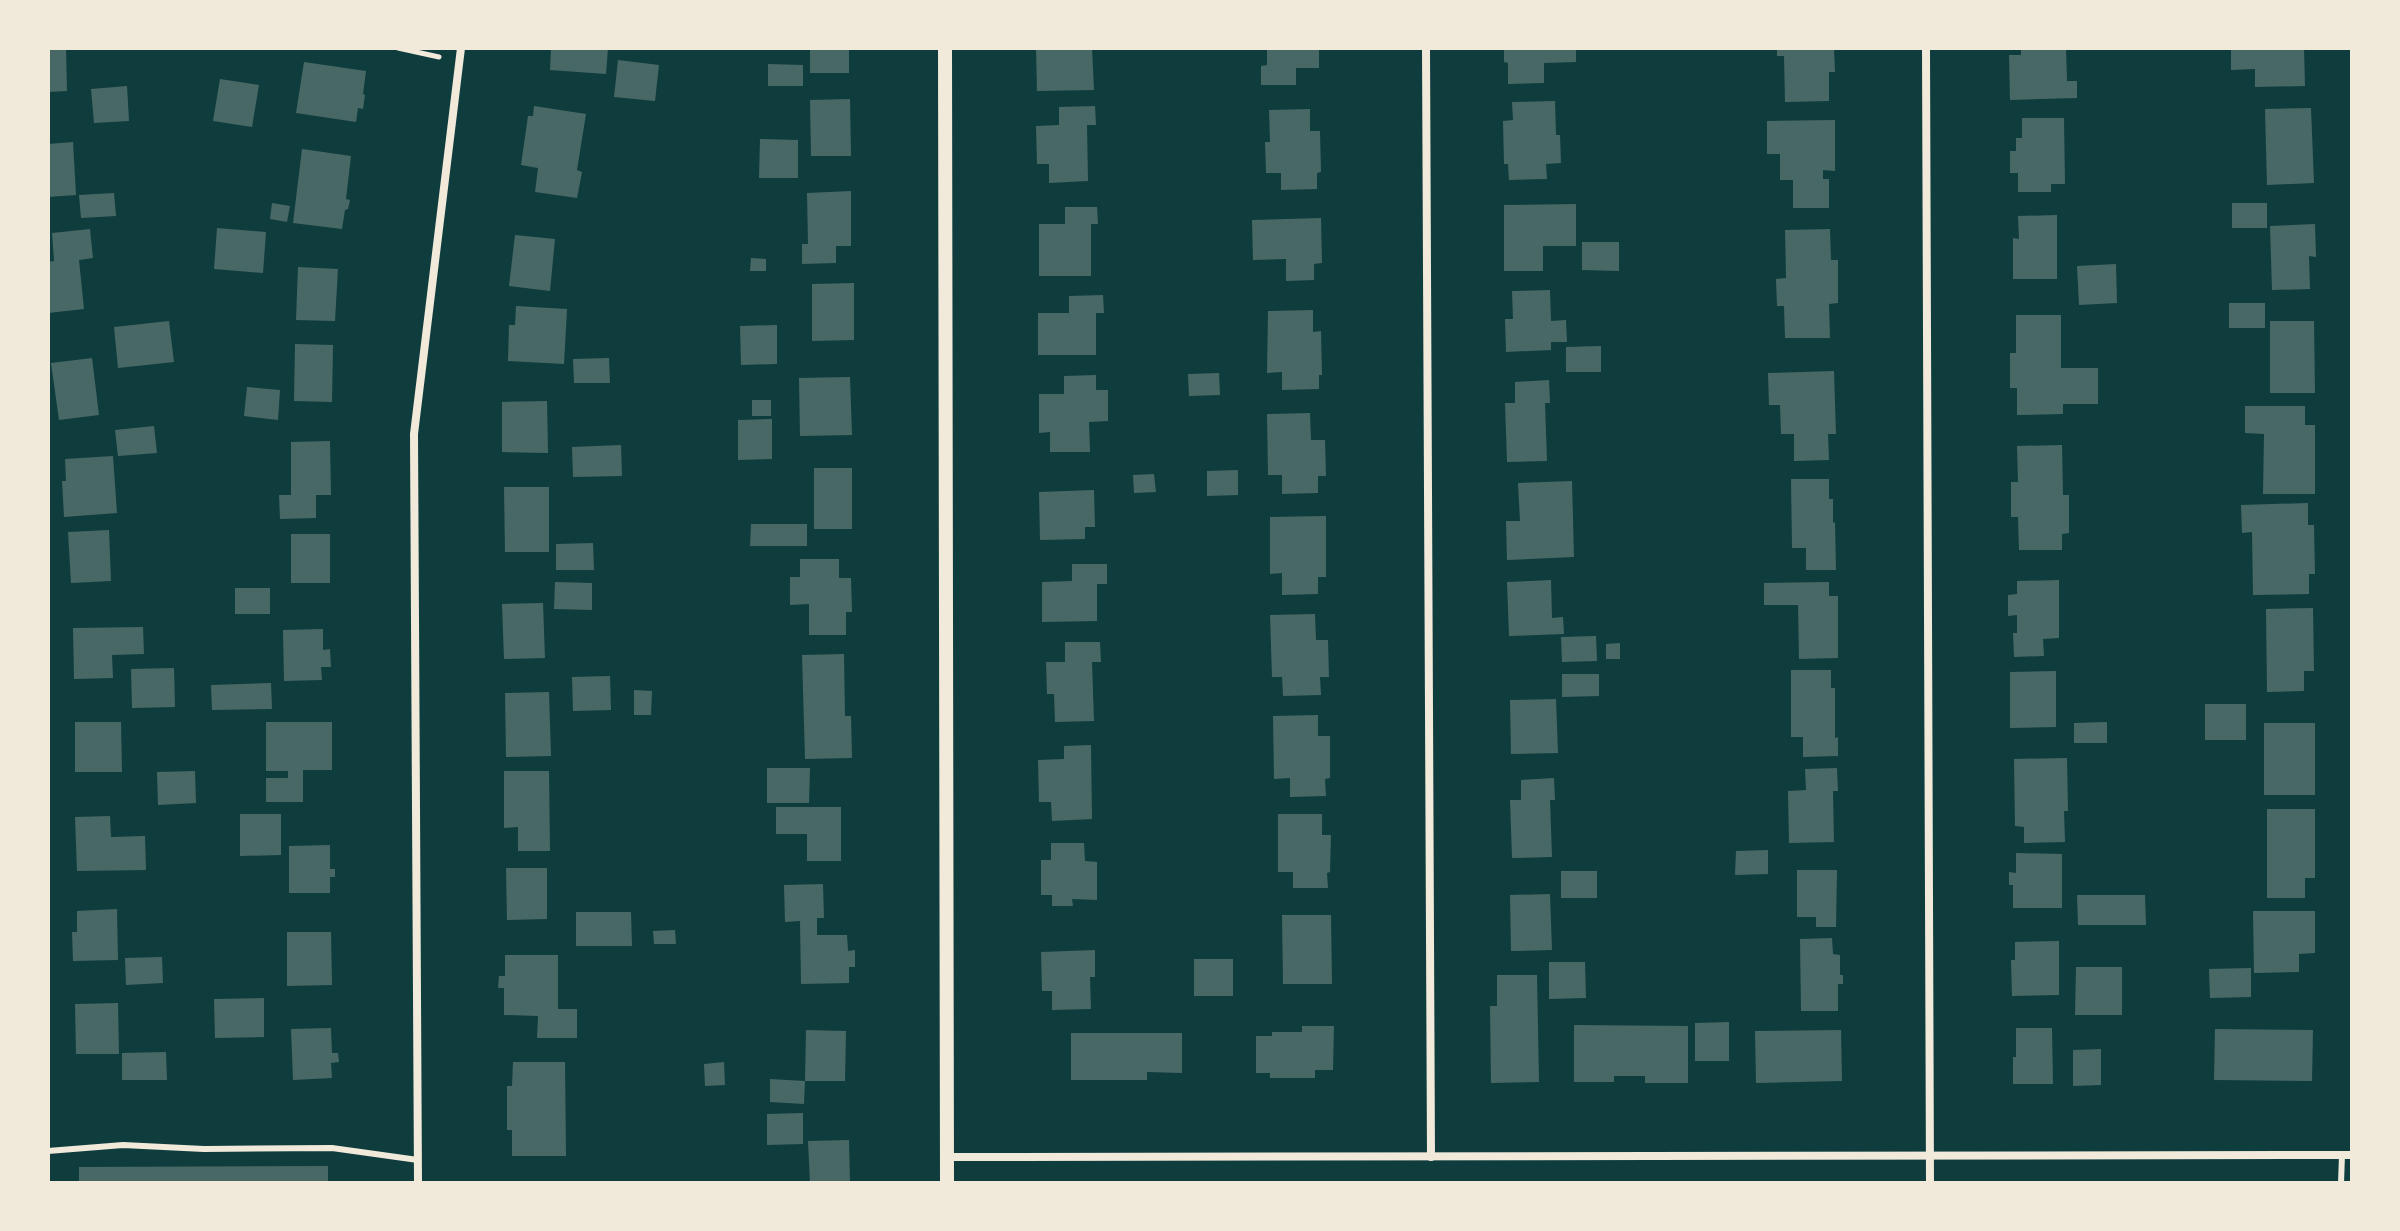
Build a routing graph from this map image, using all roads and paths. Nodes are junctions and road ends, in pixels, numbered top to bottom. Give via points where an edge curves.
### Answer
1 (398, 48) edge
2 (461, 48) edge
3 (945, 48) edge
4 (1426, 48) edge
5 (1926, 48) edge
6 (459, 61) junction
7 (48, 1151) edge
8 (1930, 1155) junction
9 (2342, 1155) junction
10 (2352, 1155) edge
11 (948, 1157) junction
12 (1431, 1157) junction
13 (418, 1160) junction
14 (418, 1183) edge
15 (947, 1183) edge
16 (1930, 1183) edge
17 (2341, 1183) edge

1 - 6 path
2 - 6 street
3 - 11 street
4 - 12 street
5 - 8 street
6 - 13 street via 414,434
7 - 13 lane via 123,1145 332,1148
8 - 9 street
8 - 12 street
8 - 16 street
9 - 10 street
9 - 17 lane
11 - 12 street
11 - 15 street
13 - 14 street

